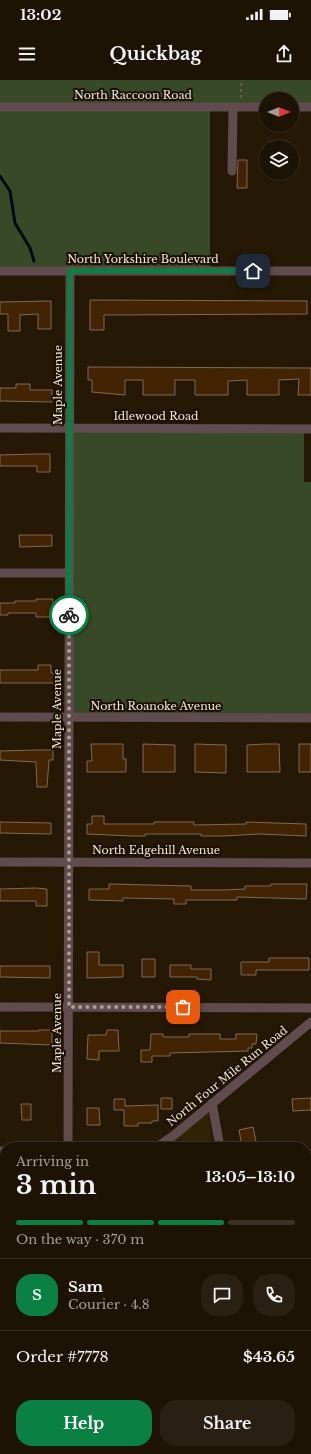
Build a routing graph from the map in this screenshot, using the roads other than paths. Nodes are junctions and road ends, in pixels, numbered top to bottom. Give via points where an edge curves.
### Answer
1 (0, 107) edge
2 (237, 107) junction
3 (259, 107) edge
4 (299, 107) edge
5 (311, 107) edge
6 (232, 171) dead end
7 (0, 271) edge
8 (70, 271) junction
9 (311, 271) edge
10 (0, 428) edge
11 (70, 428) junction
12 (311, 428) edge
13 (0, 573) edge
14 (69, 573) junction
15 (0, 718) edge
16 (70, 718) junction
17 (311, 718) edge
18 (0, 862) edge
19 (69, 862) junction
20 (311, 863) edge
21 (0, 1007) edge
22 (69, 1007) junction
23 (311, 1008) edge
24 (311, 1022) edge
25 (212, 1103) junction
26 (68, 1142) edge
27 (163, 1142) edge
28 (219, 1142) edge

1 - 2 street, North Raccoon Road
2 - 3 street, North Raccoon Road
2 - 6 street
4 - 5 street
7 - 8 street, North Yorkshire Boulevard
8 - 9 street, North Yorkshire Boulevard
8 - 11 street, Maple Avenue
10 - 11 street, Idlewood Road
11 - 12 street, Idlewood Road
11 - 14 street, Maple Avenue
13 - 14 street
14 - 16 street, Maple Avenue
15 - 16 street, North Roanoke Avenue
16 - 17 street, North Roanoke Avenue
16 - 19 street, Maple Avenue
18 - 19 street, North Edgehill Avenue
19 - 20 street, North Edgehill Avenue
19 - 22 street, Maple Avenue
21 - 22 street
22 - 23 street
22 - 26 street, Maple Avenue
24 - 25 street, North Four Mile Run Road
25 - 27 street, North Four Mile Run Road
25 - 28 street

